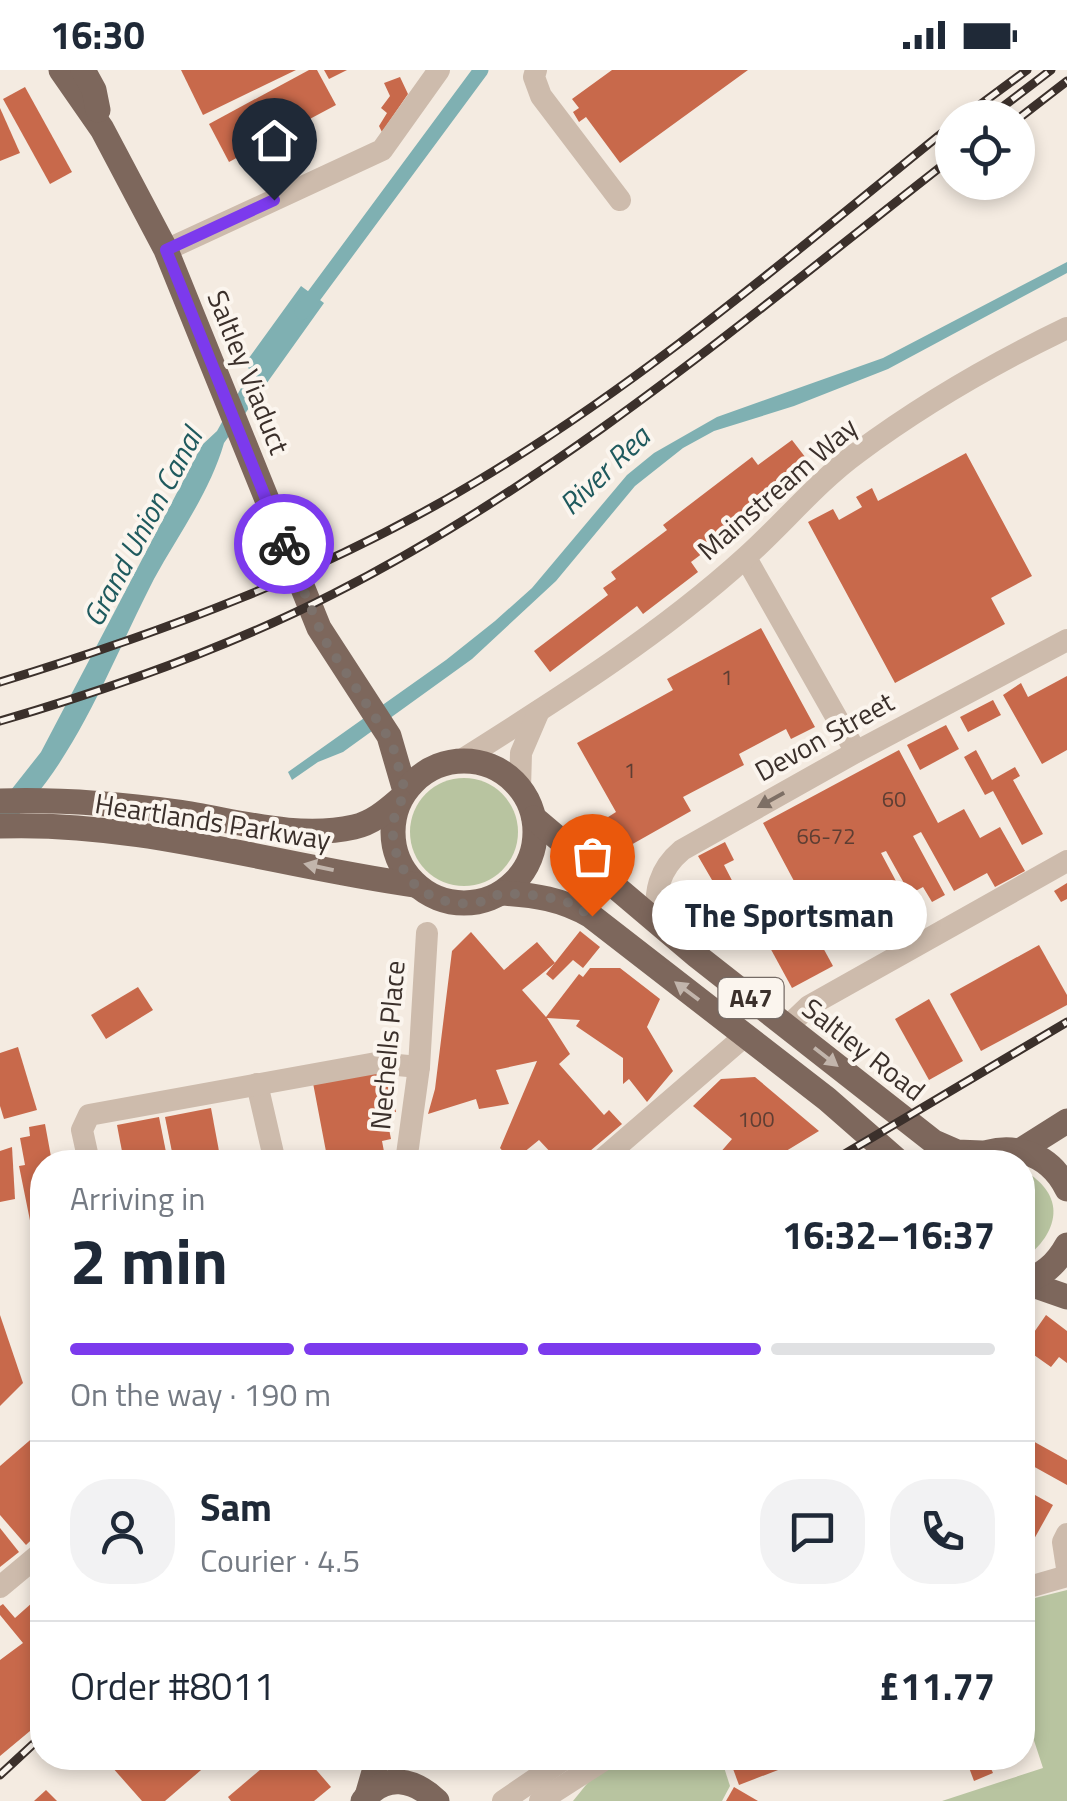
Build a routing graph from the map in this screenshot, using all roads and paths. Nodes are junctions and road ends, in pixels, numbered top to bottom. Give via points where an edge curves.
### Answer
1 (61, 70) edge
2 (84, 70) edge
3 (439, 70) edge
4 (536, 70) edge
5 (102, 129) junction
6 (620, 200) dead end
7 (166, 250) junction
8 (1067, 328) edge
9 (746, 558) junction
10 (1067, 640) edge
11 (538, 711) junction
12 (390, 740) junction
13 (856, 752) junction
14 (453, 762) junction
15 (520, 789) junction
16 (403, 795) junction
17 (0, 802) edge
18 (534, 818) junction
19 (0, 826) edge
20 (1067, 861) edge
21 (415, 885) junction
22 (502, 893) junction
23 (656, 922) junction
24 (427, 933) dead end
25 (787, 1027) junction
26 (746, 1035) junction
27 (419, 1068) junction
28 (258, 1084) junction
29 (1067, 1121) edge
30 (86, 1150) edge
31 (272, 1150) edge
32 (408, 1150) edge
33 (613, 1150) edge
34 (885, 1150) edge
35 (952, 1150) edge
36 (998, 1150) edge
37 (1021, 1150) joint
38 (1035, 1156) edge
39 (1065, 1174) edge
40 (1067, 1246) edge
41 (1035, 1278) edge
42 (1035, 1287) edge
43 (1067, 1297) edge
44 (1067, 1534) edge
45 (30, 1562) edge
46 (1067, 1572) edge
47 (1035, 1584) edge
48 (0, 1587) edge
49 (374, 1770) edge
50 (410, 1770) edge
51 (548, 1770) edge
52 (588, 1770) edge
53 (429, 1794) edge
54 (365, 1798) edge
55 (502, 1801) edge
56 (540, 1801) edge

1 - 5 main road
2 - 5 main road
3 - 7 street via 382,150
4 - 6 street via 542,96
5 - 7 main road, Saltley Viaduct
7 - 12 main road, Saltley Viaduct via 319,628
8 - 9 street, Mainstream Way via 992,364 856,454
9 - 11 street, Mainstream Way
9 - 13 street
10 - 13 street, Devon Street
11 - 14 street, Mainstream Way
11 - 15 street via 522,754
12 - 14 main road via 420,758
12 - 16 main road, Saltley Viaduct
13 -> 23 street, Devon Street via 670,860 660,874
14 - 15 main road via 482,763
14 - 16 main road via 417,778
15 - 18 main road
16 - 17 main road, Heartlands Parkway via 358,826 319,830 49,799
16 - 21 main road via 393,844
18 - 22 main road via 529,861
18 - 23 main road, Saltley Road / A47
21 -> 19 main road, Heartlands Parkway via 158,837
20 - 25 street via 810,1006
21 - 22 main road via 457,904
26 -> 22 main road, A47 via 592,916 567,902
23 - 25 main road, Saltley Road / A47
24 - 27 street, Nechells Place
25 -> 35 main road, Saltley Road / A47
26 - 33 street
26 - 34 main road, A47
27 - 28 street via 376,1064
27 - 32 street, Nechells Place
28 - 30 street via 89,1116 82,1130
28 - 31 street
29 - 37 main road
36 - 37 main road, A47
38 - 39 main road
40 - 41 main road
42 - 43 main road
44 - 46 street
45 - 48 street
46 - 47 street
49 - 54 main road
50 - 53 main road
51 - 55 street
52 - 56 street
53 - 54 main road via 399,1780

